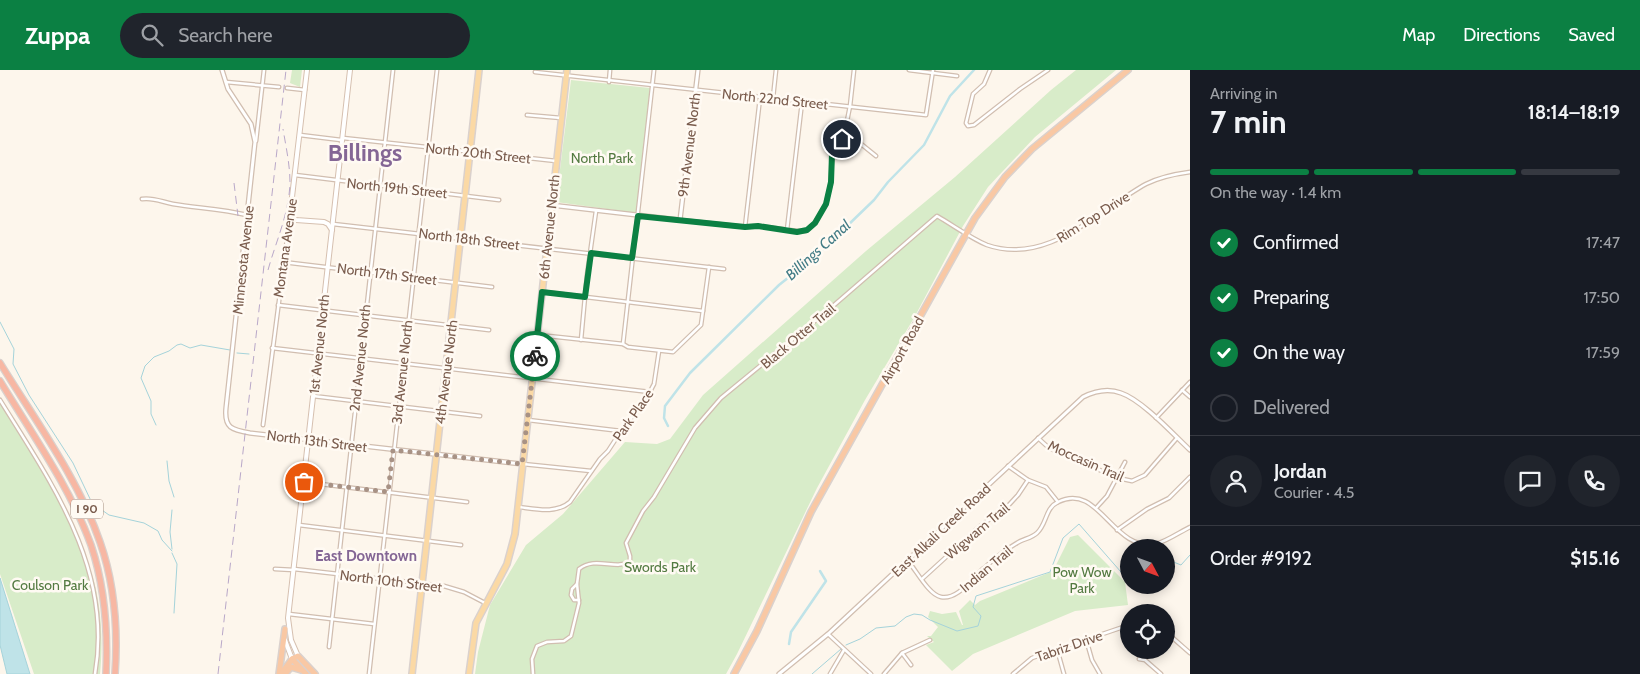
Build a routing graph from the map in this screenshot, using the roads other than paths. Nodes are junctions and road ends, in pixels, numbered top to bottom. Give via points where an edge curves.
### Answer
1 (222, 70) edge
2 (264, 70) edge
3 (307, 70) edge
4 (350, 70) edge
5 (393, 70) edge
6 (437, 70) edge
7 (479, 70) edge
8 (567, 70) edge
9 (610, 70) edge
10 (654, 70) edge
11 (698, 70) edge
12 (776, 70) edge
13 (854, 70) edge
14 (909, 70) edge
15 (951, 70) edge
16 (990, 70) edge
17 (1048, 70) edge
18 (1128, 70) edge
19 (932, 71) edge
20 (535, 72) dead end
21 (950, 75) junction
22 (958, 76) dead end
23 (566, 77) junction
24 (225, 82) junction
25 (609, 82) junction
26 (263, 85) junction
27 (652, 86) junction
28 (279, 87) dead end
29 (287, 88) dead end
30 (305, 90) junction
31 (696, 90) junction
32 (760, 98) junction
33 (773, 98) junction
34 (802, 102) junction
35 (850, 106) junction
36 (528, 116) dead end
37 (562, 118) junction
38 (845, 131) junction
39 (300, 135) junction
40 (341, 139) junction
41 (255, 142) junction
42 (384, 143) junction
43 (428, 148) junction
44 (471, 153) junction
45 (876, 156) dead end
46 (556, 161) junction
47 (1190, 172) edge
48 (295, 175) junction
49 (337, 181) junction
50 (380, 186) junction
51 (423, 191) junction
52 (466, 195) junction
53 (142, 199) dead end
54 (499, 200) dead end
55 (551, 205) junction
56 (596, 210) junction
57 (290, 214) junction
58 (248, 215) junction
59 (334, 215) junction
60 (638, 216) junction
61 (296, 220) junction
62 (680, 220) junction
63 (324, 222) junction
64 (289, 224) junction
65 (333, 224) junction
66 (745, 227) junction
67 (375, 229) junction
68 (332, 230) junction
69 (787, 230) junction
70 (417, 234) junction
71 (966, 234) junction
72 (461, 239) junction
73 (547, 248) junction
74 (591, 253) junction
75 (632, 258) junction
76 (283, 262) junction
77 (328, 267) junction
78 (709, 267) junction
79 (724, 268) dead end
80 (370, 272) junction
81 (412, 277) junction
82 (456, 282) junction
83 (492, 287) dead end
84 (542, 292) junction
85 (585, 297) junction
86 (628, 302) junction
87 (278, 306) junction
88 (323, 310) junction
89 (703, 310) junction
90 (364, 315) junction
91 (408, 320) junction
92 (452, 325) junction
93 (489, 330) dead end
94 (537, 335) junction
95 (581, 340) junction
96 (623, 344) junction
97 (272, 348) junction
98 (659, 351) junction
99 (318, 354) junction
100 (361, 359) junction
101 (0, 363) edge
102 (403, 363) junction
103 (446, 368) junction
104 (532, 377) junction
105 (0, 381) edge
106 (1190, 382) edge
107 (1182, 390) junction
108 (650, 392) junction
109 (313, 396) junction
110 (1190, 397) edge
111 (0, 400) edge
112 (356, 402) junction
113 (399, 407) junction
114 (442, 411) junction
115 (480, 416) dead end
116 (1156, 418) junction
117 (528, 420) junction
118 (263, 425) dead end
119 (621, 432) junction
120 (250, 433) joint
121 (1038, 438) junction
122 (1177, 438) junction
123 (308, 440) junction
124 (351, 444) junction
125 (393, 450) junction
126 (1190, 450) edge
127 (436, 454) junction
128 (1125, 462) dead end
129 (522, 464) junction
130 (1008, 466) junction
131 (591, 471) junction
132 (1190, 477) edge
133 (1118, 478) junction
134 (1028, 480) junction
135 (304, 482) junction
136 (346, 486) junction
137 (388, 492) junction
138 (432, 499) junction
139 (467, 502) dead end
140 (1058, 502) junction
141 (518, 506) junction
142 (1096, 508) junction
143 (299, 525) junction
144 (1190, 527) edge
145 (341, 530) junction
146 (1117, 530) junction
147 (384, 536) junction
148 (428, 540) junction
149 (461, 545) dead end
150 (908, 561) junction
151 (275, 569) dead end
152 (294, 570) junction
153 (336, 574) junction
154 (380, 579) junction
155 (922, 579) junction
156 (422, 583) junction
157 (577, 584) junction
158 (579, 600) junction
159 (486, 603) junction
160 (289, 616) junction
161 (332, 620) junction
162 (374, 624) junction
163 (1120, 628) edge
164 (285, 629) junction
165 (828, 634) junction
166 (1086, 639) junction
167 (930, 640) dead end
168 (1175, 640) edge
169 (329, 646) dead end
170 (1057, 649) junction
171 (844, 650) junction
172 (902, 653) junction
173 (1190, 653) edge
174 (295, 658) junction
175 (1139, 659) dead end
176 (911, 665) dead end
177 (303, 672) edge
178 (95, 674) edge
179 (106, 674) edge
180 (116, 674) edge
181 (280, 674) edge
182 (285, 674) edge
183 (315, 674) edge
184 (368, 674) edge
185 (412, 674) edge
186 (469, 674) edge
187 (533, 674) edge
188 (734, 674) edge
189 (779, 674) edge
190 (830, 674) edge
191 (871, 674) edge
192 (884, 674) edge
193 (1013, 674) edge
194 (1064, 674) edge
195 (1100, 674) edge
196 (1161, 674) edge

1 - 24 street
2 - 26 street, Minnesota Avenue
3 - 30 main road, Montana Avenue
4 - 40 main road, 1st Avenue North
5 - 42 street, 2nd Avenue North
6 - 43 street, 3rd Avenue North
7 - 44 main road, 4th Avenue North
8 - 23 main road, 6th Avenue North
9 - 25 street
10 - 27 street
11 - 31 street, 9th Avenue North
12 - 33 street
13 - 35 street
14 - 19 street
15 - 21 street
16 - 17 street via 984,84 972,94 968,126 974,125
18 - 71 highway, Airport Road via 1022,159 992,192
19 - 21 street
19 - 35 street, North 22nd Street via 926,116
20 - 23 street, North 22nd Street
21 - 22 street
23 - 25 street, North 22nd Street
23 - 37 main road, 6th Avenue North
24 - 26 street
24 - 41 street via 251,124
25 - 27 street, North 22nd Street
26 - 28 street
26 - 41 street, Minnesota Avenue
27 - 31 street, North 22nd Street
27 - 60 street
29 - 30 street
30 - 39 main road, Montana Avenue
31 - 32 street, North 22nd Street
31 - 62 street, 9th Avenue North
32 - 33 street, North 22nd Street
32 - 66 street
33 - 34 street, North 22nd Street
34 - 35 street, North 22nd Street
34 - 69 street
35 - 38 street
36 - 37 street
37 - 46 main road, 6th Avenue North
38 - 45 street
38 - 69 street via 832,154 826,204 815,223 806,231
39 - 40 street, North 20th Street
39 - 48 main road, Montana Avenue
40 - 42 street, North 20th Street
40 - 49 main road, 1st Avenue North
41 - 58 street, Minnesota Avenue
42 - 43 street, North 20th Street
42 - 50 street, 2nd Avenue North
43 - 44 street, North 20th Street
43 - 51 street, 3rd Avenue North
44 - 46 street, North 20th Street
44 - 52 main road, 4th Avenue North
46 - 55 main road, 6th Avenue North
47 - 71 street, Rim Top Drive via 1168,175 1146,184 1069,234 1031,249 987,245
48 - 49 street, North 19th Street
48 - 57 main road, Montana Avenue
49 - 50 street, North 19th Street
49 - 59 main road, 1st Avenue North
50 - 51 street, North 19th Street
50 - 67 street, 2nd Avenue North
51 - 52 street, North 19th Street
51 - 70 street, 3rd Avenue North
52 - 54 street, North 19th Street
52 - 72 main road, 4th Avenue North
53 - 58 street
55 - 56 street
55 - 73 main road, 6th Avenue North
56 - 60 street
56 - 74 street
57 - 61 main road
57 - 64 street, Montana Avenue
58 - 120 street, Minnesota Avenue via 225,414 231,428
59 - 63 main road
59 - 65 main road, 1st Avenue North
60 - 62 street
60 - 75 street
61 - 63 main road
61 - 64 street
62 - 66 street
63 - 68 main road
64 - 76 street, Montana Avenue
65 - 67 street, North 18th Street
65 - 68 main road, 1st Avenue North
66 - 69 street
67 - 70 street, North 18th Street
67 - 80 street, 2nd Avenue North
68 - 77 main road, 1st Avenue North
70 - 72 street, North 18th Street
70 - 81 street, 3rd Avenue North
71 - 157 street, Black Otter Trail via 937,216 721,398 695,428 643,511 626,543 630,562 584,566 579,569
71 - 188 highway, Airport Road via 811,512
72 - 73 street, North 18th Street
72 - 82 main road, 4th Avenue North
73 - 74 street, North 18th Street
73 - 84 main road, 6th Avenue North
74 - 75 street, North 18th Street
74 - 85 street
75 - 78 street, North 18th Street
75 - 86 street
76 - 77 street, North 17th Street
76 - 87 street, Montana Avenue
77 - 80 street, North 17th Street
77 - 88 main road, 1st Avenue North
78 - 79 street, North 18th Street
78 - 89 street
80 - 81 street, North 17th Street
80 - 90 street, 2nd Avenue North
81 - 82 street, North 17th Street
81 - 91 street, 3rd Avenue North
82 - 83 street, North 17th Street
82 - 92 main road, 4th Avenue North
84 - 85 street
84 - 94 main road, 6th Avenue North
85 - 86 street
85 - 95 street
86 - 89 street
86 - 96 street
87 - 88 street
87 - 97 street, Montana Avenue
88 - 90 street
88 - 99 main road, 1st Avenue North
89 - 98 street via 701,325 673,352
90 - 91 street
90 - 100 street, 2nd Avenue North
91 - 92 street
91 - 102 street, 3rd Avenue North
92 - 93 street
92 - 103 main road, 4th Avenue North
94 - 95 street
94 - 104 main road, 6th Avenue North
95 - 96 street
96 - 98 street
97 - 99 street
97 - 118 street, Montana Avenue
98 - 108 street, Park Place via 657,374
99 - 100 street
99 - 109 main road, 1st Avenue North
100 - 102 street
100 - 112 street, 2nd Avenue North
101 - 180 highway, I 90 via 69,477 100,543 115,612
102 - 103 street
102 - 113 street, 3rd Avenue North
103 - 104 street
103 - 114 main road, 4th Avenue North
104 - 108 street
104 - 117 main road, 6th Avenue North
105 - 179 highway, I 90 via 77,511 91,546 105,613
106 - 107 street
107 - 110 street
107 - 116 street
108 - 119 street, Park Place
109 - 112 street
109 - 123 main road, 1st Avenue North
111 - 178 street via 63,503 81,546 96,608 98,651
112 - 113 street
112 - 124 street, 2nd Avenue North
113 - 114 street
113 - 125 street, 3rd Avenue North
114 - 115 street
114 - 127 main road, 4th Avenue North
116 - 121 street, East Alkali Creek Road via 1128,395 1104,390 1083,397
116 - 122 street
117 - 119 street
117 - 129 main road, 6th Avenue North
119 - 131 street, Park Place
120 - 123 street, North 13th Street
121 - 130 street, East Alkali Creek Road
121 - 133 street, Moccasin Trail via 1049,448
122 - 126 street
122 - 133 street, Moccasin Trail via 1145,475 1132,481
123 - 124 street, North 13th Street
123 - 135 main road, 1st Avenue North
124 - 125 street, North 13th Street
124 - 136 street, 2nd Avenue North
125 - 127 street, North 13th Street
125 - 137 street, 3rd Avenue North
127 - 129 street, North 13th Street
127 - 138 main road, 4th Avenue North
128 - 133 street
129 - 131 street, North 13th Street
129 - 141 main road, 6th Avenue North
130 - 134 street
130 - 150 street, East Alkali Creek Road
131 - 141 street, Park Place via 563,508 546,510
132 - 146 street via 1169,498
133 - 142 street
134 - 140 street via 1046,487
134 - 155 street, Wigwam Trail via 1006,508 980,526
135 - 136 street
135 - 143 main road, 1st Avenue North
136 - 137 street
136 - 145 street, 2nd Avenue North
137 - 138 street
137 - 147 street, 3rd Avenue North
138 - 139 street
138 - 148 main road, 4th Avenue North
140 - 142 street via 1073,498 1086,500
140 - 155 street, Indian Trail via 1046,513 1037,533 1002,552 954,596 934,594
141 - 159 main road, 6th Avenue North via 510,556
142 - 146 street
143 - 145 street
143 - 152 main road, 1st Avenue North
144 - 146 street via 1157,544 1127,539
145 - 147 street
145 - 153 street, 2nd Avenue North
147 - 148 street
147 - 154 street, 3rd Avenue North
148 - 149 street
148 - 156 main road, 4th Avenue North
150 - 155 street, Indian Trail
150 - 165 street, East Alkali Creek Road
151 - 152 street, North 10th Street
152 - 153 street, North 10th Street
152 - 160 main road, 1st Avenue North
153 - 154 street, North 10th Street
153 - 161 street, 2nd Avenue North
154 - 156 street, North 10th Street
154 - 162 street, 3rd Avenue North
156 - 159 street, North 10th Street via 464,592
156 - 185 main road, 4th Avenue North
157 - 158 street
157 - 158 street via 571,595 574,600
158 - 187 street via 571,636 564,641 536,646 532,659
159 - 186 main road, 6th Avenue North via 474,632
160 - 161 street
160 - 164 main road, 1st Avenue North
160 - 174 main road, 1st Avenue North
161 - 162 street
161 - 169 street, 2nd Avenue North
162 - 184 street, 3rd Avenue North
163 - 166 street, Tabriz Drive
164 - 174 main road, 1st Avenue North via 286,642
164 - 181 highway
165 - 171 street
165 - 189 street, East Alkali Creek Road
166 - 170 street, Tabriz Drive
166 - 195 street
167 - 172 street
168 - 173 street
170 - 193 street, Tabriz Drive via 1032,658
170 - 194 street
171 - 190 street
171 - 191 street
172 - 176 street
172 - 192 street
174 - 177 highway, 1st Avenue North
174 - 181 highway
174 - 183 highway
175 - 196 street via 1145,660
177 - 182 highway via 290,667

